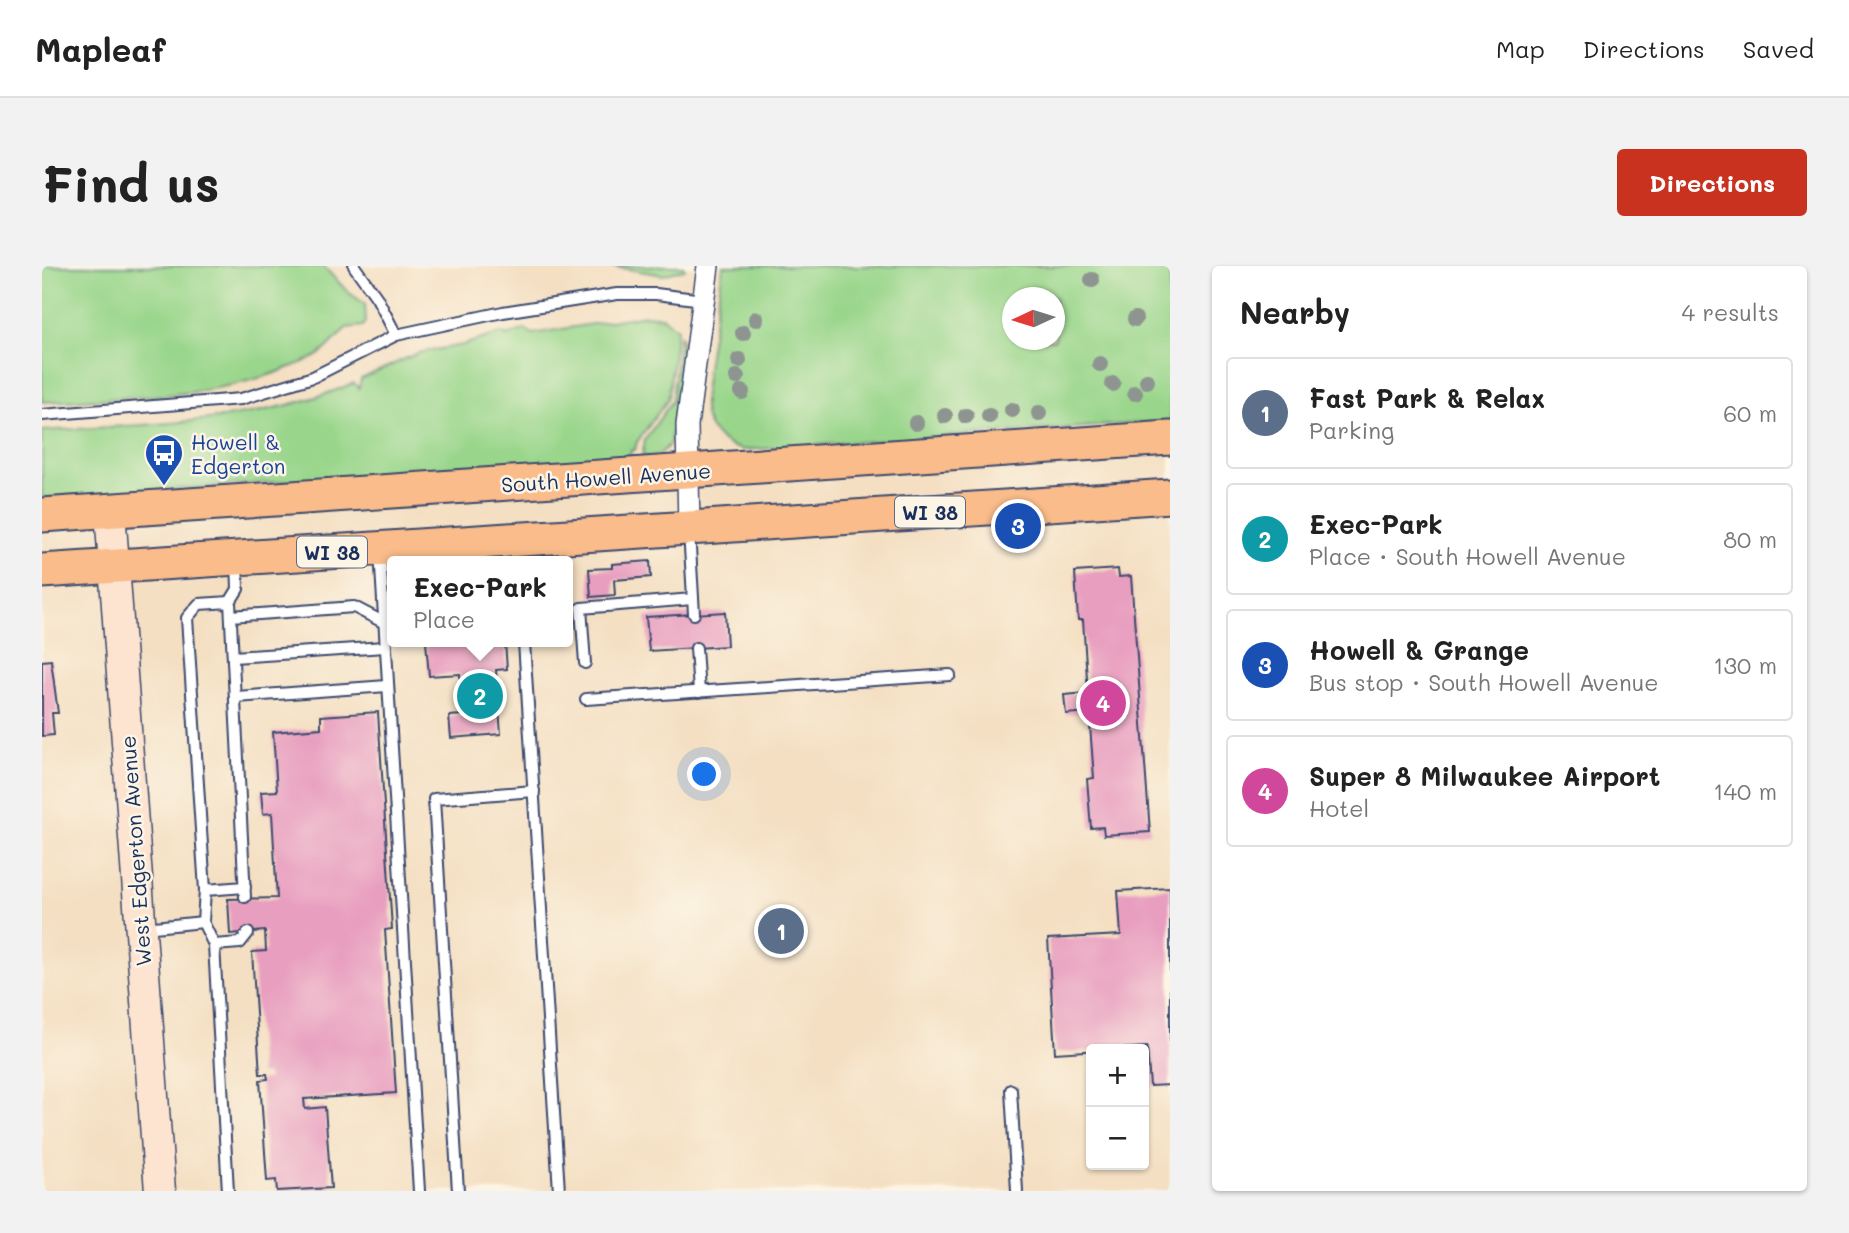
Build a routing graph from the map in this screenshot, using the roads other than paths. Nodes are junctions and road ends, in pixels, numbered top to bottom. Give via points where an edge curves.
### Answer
1 (354, 266) edge
2 (708, 266) edge
3 (703, 300) junction
4 (396, 335) junction
5 (42, 415) edge
6 (1170, 438) edge
7 (686, 472) junction
8 (1170, 496) edge
9 (110, 511) junction
10 (42, 516) edge
11 (689, 528) junction
12 (400, 552) edge
13 (237, 558) junction
14 (114, 566) junction
15 (42, 571) edge
16 (694, 599) junction
17 (230, 602) junction
18 (387, 605) edge
19 (694, 614) dead end
20 (231, 616) junction
21 (383, 621) junction
22 (385, 647) junction
23 (524, 647) edge
24 (696, 648) dead end
25 (233, 657) junction
26 (585, 663) dead end
27 (950, 674) dead end
28 (387, 686) junction
29 (699, 692) junction
30 (236, 697) junction
31 (586, 699) dead end
32 (534, 791) junction
33 (205, 890) junction
34 (203, 922) junction
35 (141, 929) junction
36 (248, 933) dead end
37 (214, 945) junction
38 (1011, 1090) dead end
39 (160, 1191) edge
40 (228, 1191) edge
41 (419, 1191) edge
42 (458, 1191) edge
43 (559, 1191) edge
44 (1017, 1191) edge

1 - 4 lane
2 - 3 street
3 - 4 lane via 640,293 598,296
3 - 7 street via 687,425
4 - 5 lane via 313,377 241,399
6 - 7 main road, South Howell Avenue
7 - 9 main road, South Howell Avenue
7 - 11 street
8 - 11 main road, WI 38
9 - 10 main road, South Howell Avenue
9 - 14 street, West Edgerton Avenue
11 - 12 main road, WI 38
11 - 16 lane
12 - 13 main road, WI 38
13 - 14 main road, WI 38
13 - 17 lane via 239,589
14 - 15 main road, WI 38
14 - 35 street, West Edgerton Avenue
16 - 19 lane
16 - 26 lane via 581,608
17 - 20 lane
17 - 33 lane via 199,604 187,618
18 - 21 lane
20 - 21 lane via 354,607
20 - 25 lane
21 - 22 lane
22 - 25 lane
22 - 28 lane
23 - 32 lane
24 - 29 lane
25 - 30 lane
27 - 29 lane
28 - 30 lane
28 - 41 lane
29 - 31 lane
30 - 33 lane via 245,892
32 - 42 lane via 434,799
32 - 43 lane
33 - 34 lane
34 - 35 lane
34 - 37 lane
35 - 39 street, West Edgerton Avenue
36 - 37 lane via 240,943
37 - 40 lane
38 - 44 lane

